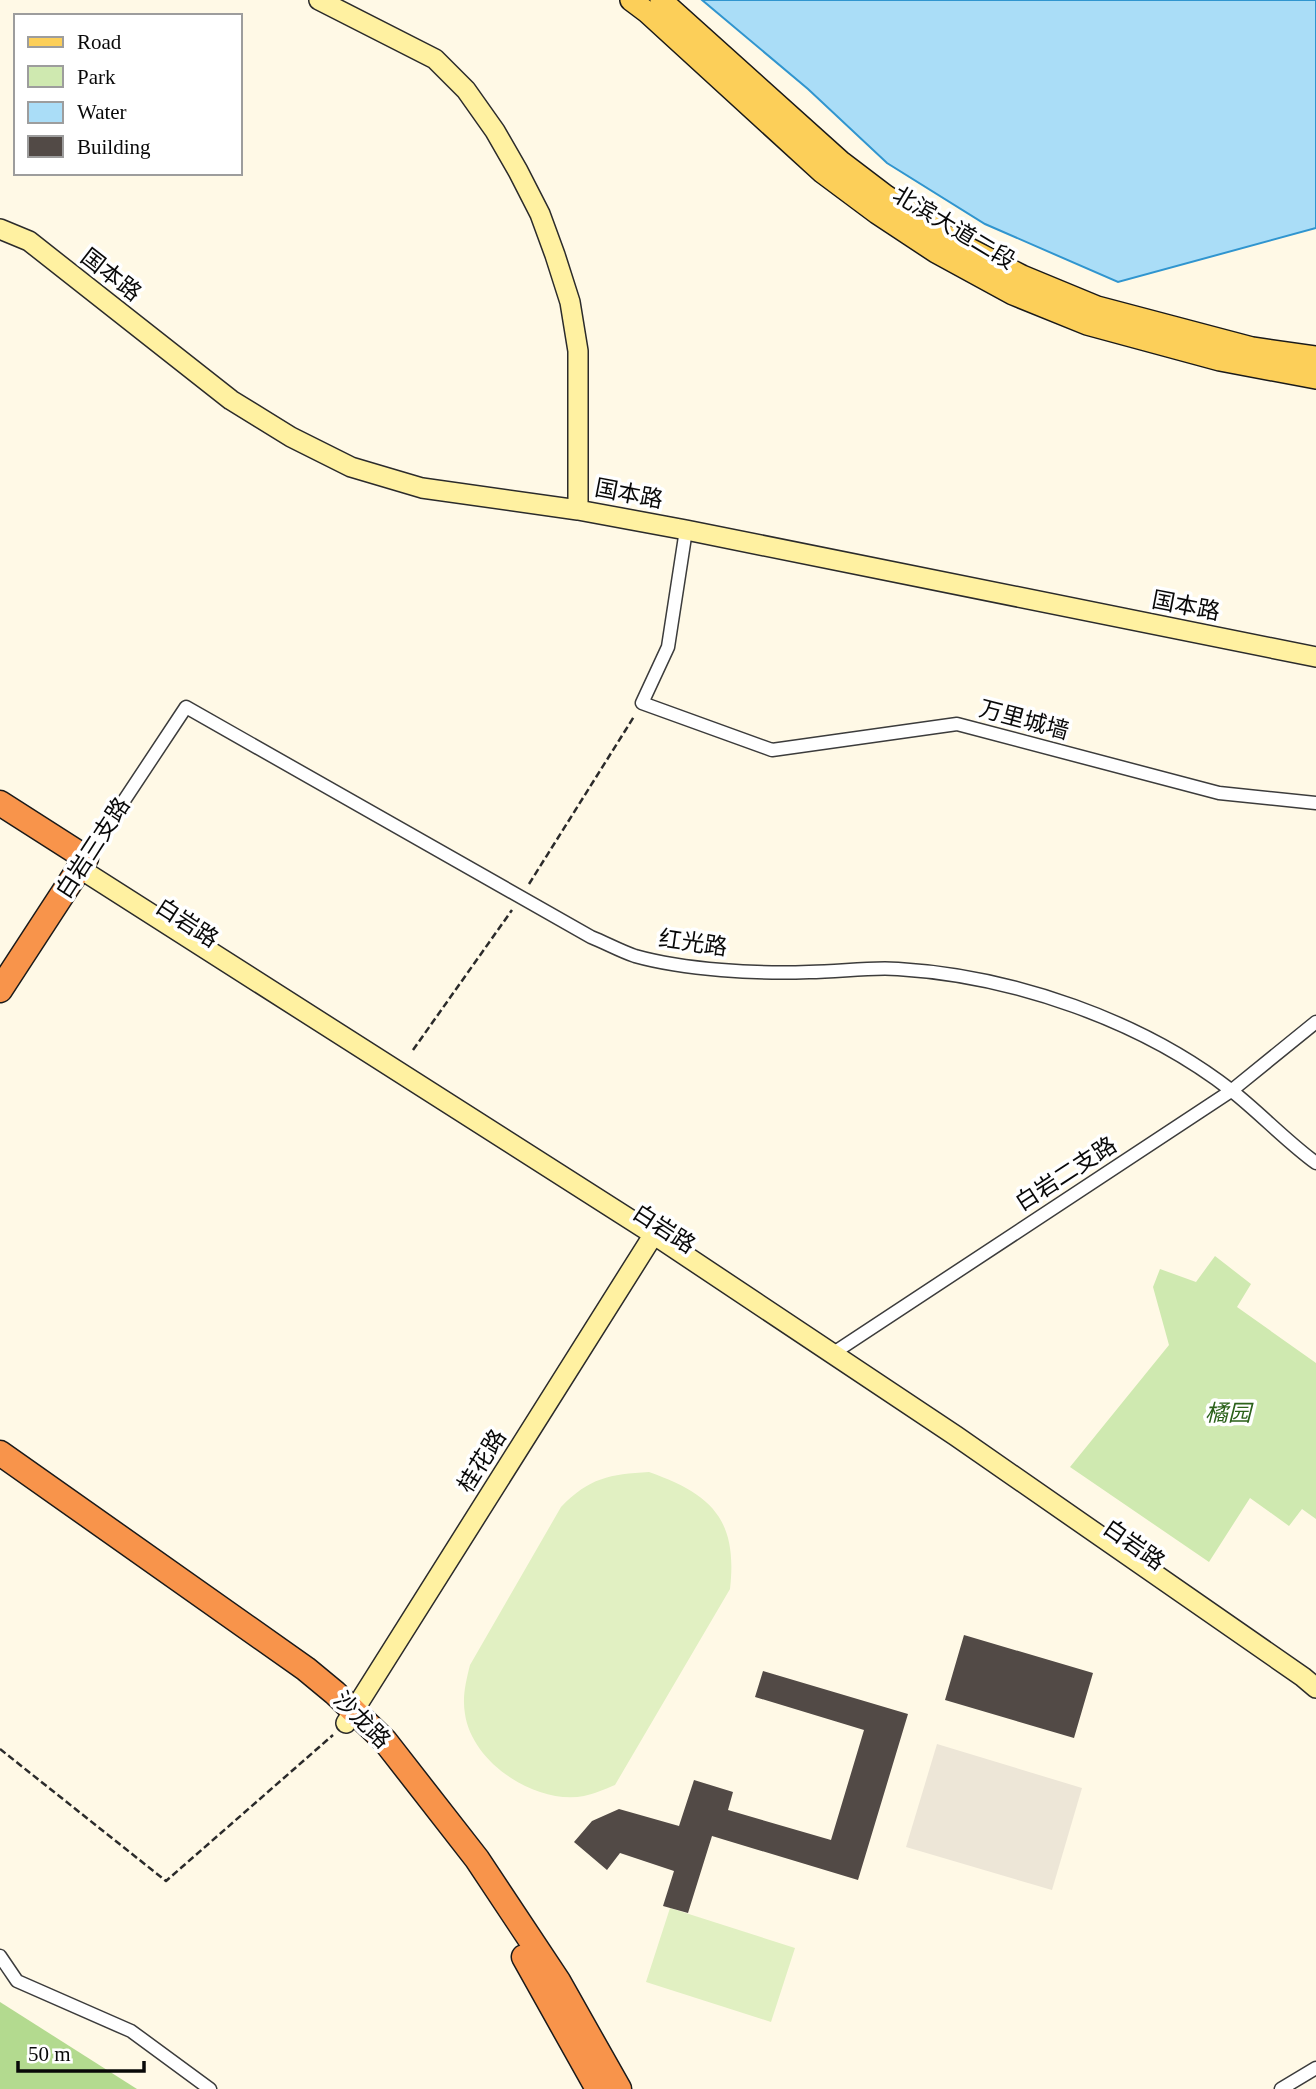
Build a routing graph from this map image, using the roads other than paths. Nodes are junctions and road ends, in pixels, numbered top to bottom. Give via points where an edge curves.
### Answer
1 (319, 0) edge
2 (631, 0) edge
3 (661, 0) edge
4 (0, 229) edge
5 (1316, 357) edge
6 (1316, 378) edge
7 (579, 510) junction
8 (686, 530) junction
9 (1316, 657) edge
10 (186, 707) joint
11 (0, 803) edge
12 (1316, 803) edge
13 (82, 863) junction
14 (0, 990) edge
15 (1316, 1022) edge
16 (1231, 1091) junction
17 (1316, 1163) edge
18 (656, 1230) junction
19 (837, 1350) junction
20 (0, 1453) edge
21 (0, 1468) edge
22 (1316, 1672) edge
23 (1316, 1688) edge
24 (350, 1717) junction
25 (0, 1956) edge
26 (1316, 2068) edge
27 (210, 2089) edge
28 (598, 2089) edge
29 (619, 2089) edge
30 (1282, 2089) edge

1 - 7 street via 435,59 466,90 495,131 540,214 570,302 578,351
2 - 6 main road, 北滨大道二段 via 822,172 936,252 1013,294 1087,324 1220,360
3 - 5 main road, 北滨大道二段 via 840,161 952,240 1097,307 1252,348
4 - 7 street, 国本路 via 29,241 231,400 351,467 422,488
7 - 8 street, 国本路
8 - 9 street, 国本路
8 - 12 street, 万里城墙 via 668,647 642,703 772,750 957,724 1219,793
10 - 13 street, 白岩三支路
10 - 16 street, 红光路 via 591,937 635,956 745,972 897,969 1027,990 1138,1034
11 - 13 highway, 白岩路
13 - 14 highway, 白岩三支路
13 - 18 street, 白岩路
15 - 16 street, 白岩二支路
16 - 17 street, 红光路
16 - 19 street, 白岩二支路
18 - 19 street, 白岩路
18 - 24 street, 桂花路
19 - 22 street, 白岩路 via 962,1427
19 - 23 street, 白岩路
20 - 24 highway, 沙龙路 via 306,1669
21 - 24 highway, 沙龙路
24 - 28 highway, 沙龙路 via 503,1924
24 - 29 highway, 沙龙路 via 385,1741 477,1859 558,1982
25 - 27 street via 17,1981 131,2031
26 - 30 street

